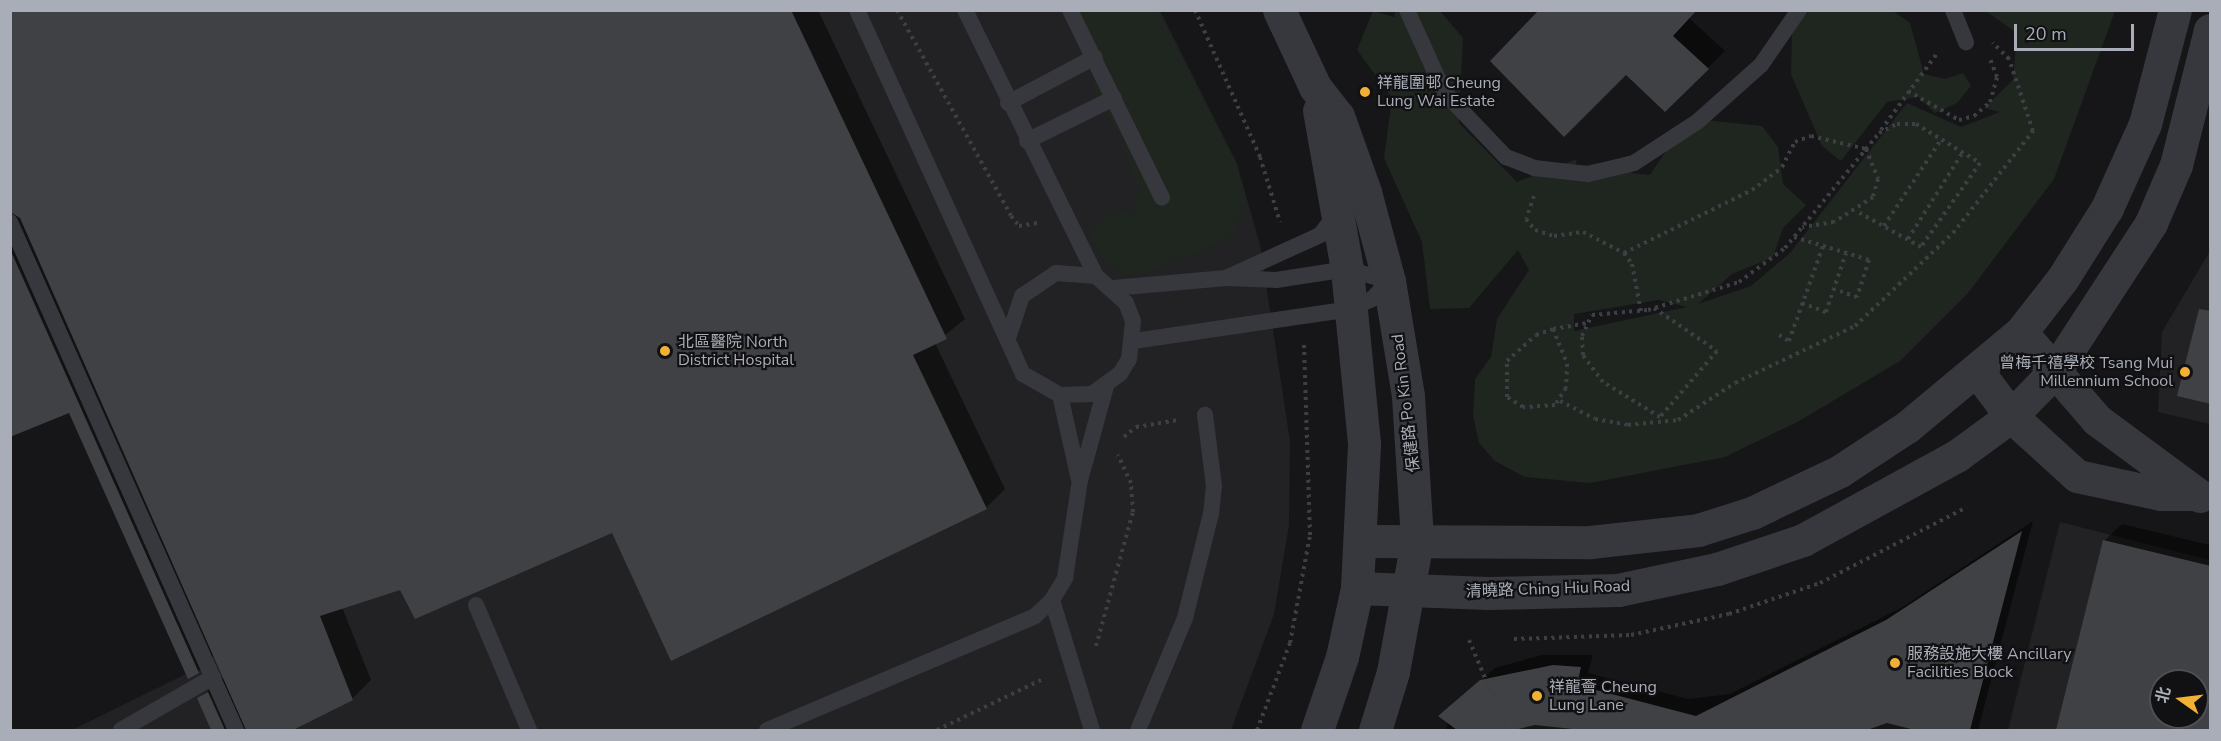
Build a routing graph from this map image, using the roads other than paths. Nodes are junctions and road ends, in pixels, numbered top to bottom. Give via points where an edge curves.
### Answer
1 (857, 10) edge
2 (965, 10) edge
3 (1070, 10) edge
4 (1280, 10) edge
5 (1407, 10) edge
6 (1799, 10) edge
7 (1953, 10) edge
8 (2175, 10) edge
9 (2211, 30) edge
10 (1966, 43) road end
11 (1095, 57) junction
12 (1315, 87) junction
13 (1114, 98) junction
14 (1008, 103) junction
15 (1027, 141) junction
16 (1162, 198) dead end
17 (1337, 213) junction
18 (10, 222) edge
19 (1347, 269) junction
20 (1096, 276) junction
21 (1227, 278) junction
22 (1389, 281) junction
23 (1113, 288) junction
24 (1351, 309) junction
25 (2021, 332) junction
26 (1009, 334) junction
27 (1133, 341) junction
28 (1978, 372) junction
29 (2054, 372) junction
30 (1106, 387) junction
31 (1060, 395) junction
32 (1205, 415) dead end
33 (2011, 416) junction
34 (1080, 480) junction
35 (2203, 497) edge
36 (1362, 541) junction
37 (1417, 541) junction
38 (1357, 588) junction
39 (1410, 592) junction
40 (1052, 600) junction
41 (476, 605) dead end
42 (213, 677) junction
43 (121, 730) edge
44 (236, 730) edge
45 (529, 730) edge
46 (767, 730) edge
47 (1092, 730) edge
48 (1138, 730) edge
49 (1317, 730) edge
50 (1375, 730) edge

1 - 26 lane
2 - 14 lane
3 - 11 lane
4 - 12 street, 保健路 Po Kin Road
5 - 6 lane via 1444,92 1478,132 1506,157 1544,169 1588,174 1634,163 1696,122 1761,64
7 - 10 lane
8 - 25 street via 2145,124 2107,208
9 - 29 street, 清曉路 Ching Hiu Road via 2176,165 2151,223
11 - 13 lane
11 - 14 lane
12 - 17 street, 保健路 Po Kin Road
12 - 22 street, 保健路 Po Kin Road via 1338,116
13 - 15 lane
13 - 16 lane
14 - 15 lane
15 - 20 lane
17 - 19 street, 保健路 Po Kin Road
17 - 21 lane via 1320,235
18 - 42 lane
19 - 21 lane via 1276,280
19 - 22 lane
19 - 24 street, 保健路 Po Kin Road
20 - 23 lane
20 - 26 lane via 1066,272 1037,282 1012,314
21 - 23 lane
22 - 24 lane via 1372,300
22 - 37 street, 保健路 Po Kin Road via 1413,440
23 - 27 lane via 1133,321
24 - 27 lane
24 - 36 street, 保健路 Po Kin Road via 1364,443
25 - 28 street
25 - 29 street
26 - 31 lane via 1023,374
27 - 30 lane via 1124,366
28 - 33 street
28 - 37 street via 1840,471 1752,513 1698,530 1590,542
29 - 33 street, 清曉路 Ching Hiu Road
29 - 35 street via 2097,420
30 - 31 lane via 1092,394
30 - 34 lane
31 - 34 lane
32 - 48 lane via 1214,486 1211,514 1185,618
33 - 35 street via 2077,476 2161,494
33 - 39 street, 清曉路 Ching Hiu Road via 1883,501 1803,540 1718,570 1618,590
34 - 40 lane via 1065,578
36 - 37 street
36 - 38 street, 保健路 Po Kin Road
37 - 39 street, 保健路 Po Kin Road
38 - 39 street, 清曉路 Ching Hiu Road
38 - 49 street, 保健路 Po Kin Road via 1342,657
39 - 50 street, 保健路 Po Kin Road
40 - 46 lane via 1035,616
40 - 47 lane
41 - 45 lane
42 - 43 lane
42 - 44 lane

